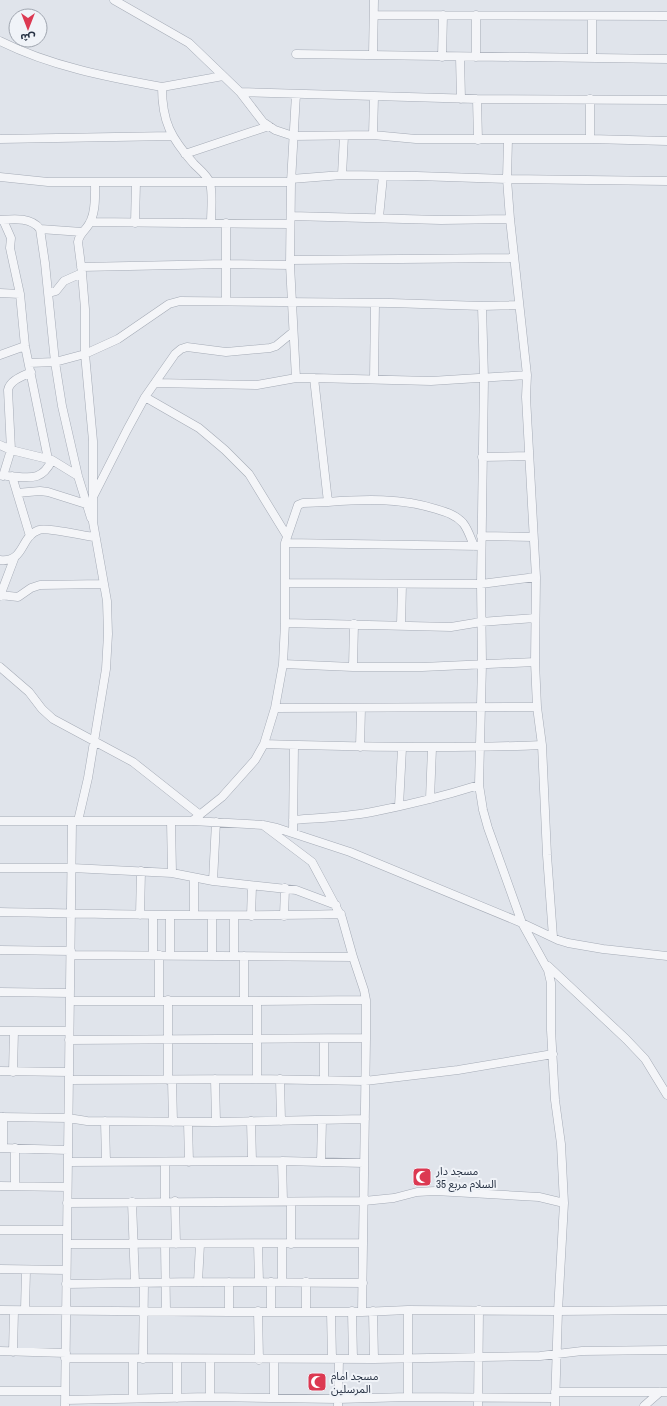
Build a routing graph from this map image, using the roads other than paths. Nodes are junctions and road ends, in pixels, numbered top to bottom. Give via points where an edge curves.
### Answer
1 (114, 0) edge
2 (374, 0) edge
3 (374, 15) junction
4 (443, 15) junction
5 (476, 15) junction
6 (592, 16) junction
7 (667, 16) edge
8 (0, 41) edge
9 (296, 54) dead end
10 (373, 55) junction
11 (442, 57) junction
12 (460, 57) junction
13 (476, 57) junction
14 (592, 58) junction
15 (667, 59) edge
16 (223, 76) junction
17 (162, 87) junction
18 (240, 92) junction
19 (296, 94) junction
20 (374, 97) junction
21 (461, 99) junction
22 (477, 99) junction
23 (590, 99) junction
24 (667, 100) edge
25 (269, 126) junction
26 (373, 135) junction
27 (172, 136) junction
28 (293, 136) junction
29 (344, 136) junction
30 (0, 139) edge
31 (590, 139) junction
32 (478, 140) junction
33 (508, 140) junction
34 (667, 141) edge
35 (185, 154) junction
36 (342, 175) junction
37 (383, 176) junction
38 (0, 177) edge
39 (507, 180) junction
40 (210, 181) junction
41 (291, 181) junction
42 (667, 181) edge
43 (96, 182) junction
44 (136, 182) junction
45 (379, 217) junction
46 (510, 219) junction
47 (2, 220) edge
48 (290, 220) junction
49 (90, 222) junction
50 (135, 223) junction
51 (211, 223) junction
52 (226, 223) junction
53 (40, 229) junction
54 (82, 232) junction
55 (514, 258) junction
56 (290, 263) junction
57 (226, 264) junction
58 (82, 270) junction
59 (0, 293) edge
60 (48, 293) junction
61 (20, 294) junction
62 (226, 301) junction
63 (291, 302) junction
64 (375, 303) junction
65 (519, 305) junction
66 (482, 306) junction
67 (293, 332) junction
68 (25, 346) junction
69 (85, 354) junction
70 (0, 356) edge
71 (55, 362) junction
72 (30, 367) junction
73 (526, 375) junction
74 (296, 378) junction
75 (314, 378) junction
76 (484, 378) junction
77 (374, 379) junction
78 (155, 383) junction
79 (145, 398) junction
80 (0, 445) edge
81 (11, 450) junction
82 (529, 456) junction
83 (482, 457) junction
84 (50, 460) junction
85 (1, 476) edge
86 (12, 476) junction
87 (78, 476) junction
88 (17, 494) junction
89 (93, 496) junction
90 (328, 502) junction
91 (86, 504) junction
92 (93, 522) junction
93 (30, 536) junction
94 (482, 536) junction
95 (533, 537) junction
96 (94, 538) junction
97 (286, 540) junction
98 (478, 546) junction
99 (14, 559) junction
100 (0, 560) edge
101 (536, 577) junction
102 (285, 583) junction
103 (104, 584) junction
104 (402, 584) junction
105 (481, 584) junction
106 (0, 596) edge
107 (535, 618) junction
108 (481, 622) junction
109 (285, 623) junction
110 (354, 624) junction
111 (401, 625) junction
112 (535, 662) junction
113 (283, 664) junction
114 (482, 664) junction
115 (0, 667) edge
116 (353, 667) junction
117 (480, 707) junction
118 (537, 707) junction
119 (275, 708) junction
120 (361, 708) junction
121 (94, 740) junction
122 (264, 744) junction
123 (294, 745) junction
124 (542, 745) junction
125 (360, 747) junction
126 (402, 748) junction
127 (432, 748) junction
128 (480, 748) junction
129 (479, 785) junction
130 (430, 799) junction
131 (400, 806) junction
132 (200, 815) junction
133 (293, 820) junction
134 (0, 821) edge
135 (75, 821) junction
136 (171, 821) junction
137 (192, 821) junction
138 (216, 822) junction
139 (263, 825) junction
140 (293, 833) junction
141 (0, 868) edge
142 (72, 868) junction
143 (140, 871) junction
144 (172, 873) junction
145 (194, 878) junction
146 (213, 881) junction
147 (252, 886) junction
148 (285, 888) junction
149 (336, 905) junction
150 (0, 912) edge
151 (71, 913) junction
152 (341, 914) junction
153 (140, 915) junction
154 (194, 915) junction
155 (153, 916) junction
156 (170, 916) junction
157 (212, 916) junction
158 (234, 916) junction
159 (251, 916) junction
160 (284, 916) junction
161 (522, 923) junction
162 (553, 937) junction
163 (0, 950) edge
164 (71, 953) junction
165 (156, 955) junction
166 (170, 955) junction
167 (212, 955) junction
168 (234, 955) junction
169 (244, 956) junction
170 (667, 956) edge
171 (353, 957) junction
172 (543, 961) junction
173 (0, 992) edge
174 (70, 997) junction
175 (159, 1000) junction
176 (168, 1000) junction
177 (366, 1000) junction
178 (244, 1001) junction
179 (256, 1001) junction
180 (0, 1031) edge
181 (14, 1031) junction
182 (69, 1036) junction
183 (257, 1038) junction
184 (324, 1038) junction
185 (366, 1038) junction
186 (168, 1039) junction
187 (553, 1054) junction
188 (0, 1071) edge
189 (13, 1072) junction
190 (69, 1076) junction
191 (215, 1079) junction
192 (257, 1079) junction
193 (280, 1079) junction
194 (170, 1080) junction
195 (324, 1080) junction
196 (365, 1081) junction
197 (667, 1096) edge
198 (1, 1117) edge
199 (68, 1118) junction
200 (365, 1119) junction
201 (322, 1120) junction
202 (105, 1121) junction
203 (251, 1121) junction
204 (281, 1121) junction
205 (173, 1122) junction
206 (188, 1122) junction
207 (216, 1122) junction
208 (1, 1148) edge
209 (15, 1148) junction
210 (68, 1150) junction
211 (252, 1161) junction
212 (282, 1161) junction
213 (68, 1162) junction
214 (106, 1162) junction
215 (165, 1162) junction
216 (189, 1162) junction
217 (321, 1162) junction
218 (364, 1163) junction
219 (0, 1186) edge
220 (15, 1186) junction
221 (67, 1187) junction
222 (175, 1201) junction
223 (364, 1201) junction
224 (132, 1202) junction
225 (165, 1202) junction
226 (287, 1202) junction
227 (67, 1203) junction
228 (564, 1203) junction
229 (0, 1230) edge
230 (67, 1230) junction
231 (363, 1243) junction
232 (67, 1244) junction
233 (165, 1244) junction
234 (176, 1244) junction
235 (200, 1244) junction
236 (258, 1244) junction
237 (282, 1244) junction
238 (291, 1244) junction
239 (134, 1245) junction
240 (0, 1269) edge
241 (26, 1270) junction
242 (66, 1270) junction
243 (166, 1282) junction
244 (198, 1282) junction
245 (229, 1282) junction
246 (259, 1282) junction
247 (271, 1282) junction
248 (282, 1282) junction
249 (306, 1282) junction
250 (363, 1282) junction
251 (135, 1283) junction
252 (144, 1283) junction
253 (66, 1284) junction
254 (0, 1310) edge
255 (25, 1310) junction
256 (408, 1310) junction
257 (479, 1310) junction
258 (667, 1310) edge
259 (14, 1311) junction
260 (166, 1311) junction
261 (258, 1311) junction
262 (271, 1311) junction
263 (373, 1311) junction
264 (66, 1312) junction
265 (143, 1312) junction
266 (229, 1312) junction
267 (306, 1312) junction
268 (331, 1312) junction
269 (352, 1312) junction
270 (362, 1312) junction
271 (558, 1312) junction
272 (667, 1350) edge
273 (0, 1351) edge
274 (13, 1352) junction
275 (556, 1354) junction
276 (66, 1356) junction
277 (479, 1357) junction
278 (408, 1358) junction
279 (133, 1359) junction
280 (143, 1359) junction
281 (177, 1359) junction
282 (210, 1359) junction
283 (336, 1359) junction
284 (353, 1359) junction
285 (374, 1359) junction
286 (259, 1360) junction
287 (274, 1360) junction
288 (0, 1390) edge
289 (65, 1391) junction
290 (664, 1392) edge
291 (210, 1397) junction
292 (408, 1397) junction
293 (133, 1398) junction
294 (177, 1398) junction
295 (274, 1398) junction
296 (555, 1399) edge
297 (121, 1402) edge
298 (145, 1402) edge
299 (257, 1402) edge
300 (289, 1402) edge
301 (373, 1402) edge
302 (478, 1402) edge
303 (65, 1403) edge
304 (338, 1403) edge
305 (644, 1406) edge

1 - 16 street via 189,43
2 - 3 street
3 - 4 street
3 - 10 street
4 - 5 street
4 - 11 street
5 - 6 street
5 - 13 street
6 - 7 street
6 - 14 street
8 - 17 street via 33,56 89,72
9 - 10 street
10 - 11 street
11 - 12 street
12 - 13 street
12 - 21 street
13 - 14 street
14 - 15 street
16 - 17 street
16 - 18 street
17 - 27 street via 164,118
18 - 19 street
18 - 25 street
19 - 20 street
19 - 28 street
20 - 21 street
20 - 26 street
21 - 22 street
22 - 23 street
22 - 32 street
23 - 24 street
23 - 31 street
25 - 28 street
25 - 35 street
26 - 29 street
26 - 32 street
27 - 30 street
27 - 35 street
28 - 29 street
28 - 41 street
29 - 36 street
31 - 33 street
31 - 34 street
32 - 33 street
33 - 39 street
35 - 40 street
36 - 37 street
36 - 41 street
37 - 39 street
37 - 45 street
38 - 43 street via 48,182
39 - 42 street
39 - 46 street
40 - 41 street
40 - 44 street
40 - 51 street
41 - 48 street
43 - 44 street
43 - 49 street
44 - 50 street
45 - 46 street via 441,220
45 - 48 street
46 - 55 street
47 - 53 street via 30,221
47 - 61 street via 11,236 10,248
48 - 52 street
48 - 56 street
49 - 50 street
49 - 54 street
50 - 51 street
51 - 52 street
52 - 57 street
53 - 54 street
53 - 60 street
54 - 58 street via 78,242
55 - 56 street
55 - 65 street
56 - 57 street
56 - 63 street
57 - 58 street
57 - 62 street
58 - 60 street via 64,281 56,291
58 - 69 street
59 - 61 street
60 - 71 street
61 - 68 street
62 - 63 street
62 - 69 street via 180,301 169,304 125,335
63 - 64 street
63 - 67 street
64 - 66 street
64 - 77 street
65 - 66 street
65 - 73 street
66 - 76 street
67 - 74 street
67 - 78 street via 270,348 238,352 188,347 181,349
68 - 70 street
68 - 72 street
69 - 71 street
69 - 89 street via 92,422
71 - 72 street
71 - 87 street
72 - 81 street via 9,386 8,390
72 - 84 street
73 - 76 street
73 - 82 street
74 - 75 street
74 - 78 street via 257,385
75 - 77 street
75 - 90 street
76 - 77 street via 431,381
76 - 83 street
78 - 79 street
79 - 89 street
79 - 97 street via 199,428 249,474
80 - 81 street
81 - 84 street
81 - 85 street
82 - 83 street
82 - 95 street
83 - 94 street
84 - 86 street via 48,469 42,474 32,477
84 - 87 street
85 - 86 street
86 - 88 street
87 - 91 street
88 - 91 street via 48,492
88 - 93 street
89 - 92 street
90 - 97 street via 303,503 298,506
90 - 98 street via 361,499 420,504 455,516 464,524
91 - 92 street
92 - 96 street
93 - 96 street via 43,528
93 - 99 street
94 - 95 street
94 - 98 street
95 - 101 street
96 - 103 street
97 - 98 street
97 - 102 street
98 - 105 street
99 - 100 street
99 - 106 street
101 - 105 street
101 - 107 street
102 - 104 street
102 - 109 street
103 - 106 street via 40,585 18,597
103 - 121 street via 108,634 106,669
104 - 105 street
104 - 111 street
105 - 108 street
107 - 108 street
107 - 112 street
108 - 111 street via 451,627
108 - 114 street
109 - 110 street
109 - 113 street
110 - 111 street
110 - 116 street
112 - 114 street
112 - 118 street
113 - 116 street
113 - 119 street
114 - 116 street
114 - 117 street
115 - 121 street via 29,692 53,719
117 - 118 street
117 - 120 street
117 - 128 street
118 - 124 street
119 - 120 street
119 - 122 street
120 - 125 street
121 - 132 street via 133,762
121 - 135 street
122 - 123 street
122 - 132 street via 255,760 222,797
123 - 125 street
123 - 133 street
124 - 128 street
124 - 162 street
125 - 126 street
126 - 127 street
126 - 131 street
127 - 128 street
127 - 130 street
128 - 129 street
129 - 130 street
129 - 161 street via 488,828
130 - 131 street
131 - 133 street via 351,815
132 - 137 street
133 - 140 street
134 - 135 street
135 - 136 street
135 - 142 street
136 - 137 street
136 - 144 street
137 - 138 street
138 - 139 street
138 - 146 street
139 - 140 street
139 - 149 street via 312,862
140 - 161 street via 350,852
141 - 142 street
142 - 143 street
142 - 151 street
143 - 144 street
143 - 153 street
144 - 145 street
145 - 146 street
145 - 154 street
146 - 147 street
147 - 148 street
147 - 159 street
148 - 149 street
148 - 160 street
149 - 152 street
150 - 151 street
151 - 153 street
151 - 164 street
152 - 160 street
152 - 171 street
153 - 155 street
154 - 156 street
154 - 157 street
155 - 156 street
155 - 165 street
156 - 166 street
157 - 158 street
157 - 167 street
158 - 159 street
158 - 168 street
159 - 160 street
161 - 162 street
161 - 172 street
162 - 170 street via 579,945
163 - 164 street
164 - 165 street
164 - 174 street
165 - 166 street
165 - 175 street
166 - 167 street
167 - 168 street
168 - 169 street
169 - 171 street
169 - 178 street
171 - 177 street
172 - 187 street via 551,984
172 - 197 street via 645,1059
173 - 174 street
174 - 175 street
174 - 182 street
175 - 176 street
176 - 178 street
176 - 186 street
177 - 179 street
177 - 185 street
178 - 179 street
179 - 183 street
180 - 181 street
181 - 182 street
181 - 189 street
182 - 186 street
182 - 190 street
183 - 184 street
183 - 186 street
183 - 192 street
184 - 185 street
184 - 195 street
185 - 196 street
186 - 194 street
187 - 196 street via 458,1070
187 - 228 street via 555,1100 562,1144
188 - 189 street
189 - 190 street
190 - 194 street
190 - 199 street
191 - 192 street
191 - 194 street
191 - 207 street
192 - 193 street
193 - 195 street
193 - 204 street
194 - 205 street
195 - 196 street
196 - 200 street
198 - 199 street
198 - 208 street
199 - 202 street
199 - 210 street
200 - 201 street
200 - 218 street
201 - 204 street
201 - 217 street
202 - 205 street
202 - 214 street
203 - 204 street
203 - 207 street
203 - 211 street
205 - 206 street
206 - 207 street
206 - 216 street
208 - 209 street
209 - 210 street
209 - 220 street
210 - 213 street
211 - 212 street
211 - 216 street
212 - 217 street
212 - 226 street
213 - 214 street
213 - 221 street
214 - 215 street
215 - 216 street
215 - 225 street
217 - 218 street
218 - 223 street
219 - 220 street
220 - 221 street
221 - 227 street
222 - 225 street
222 - 226 street
222 - 234 street
223 - 226 street
223 - 228 street via 394,1198 417,1192 435,1192 540,1197
223 - 231 street
224 - 225 street
224 - 227 street
224 - 239 street
226 - 238 street
227 - 230 street
228 - 271 street
229 - 230 street
230 - 232 street
231 - 238 street
231 - 250 street
232 - 239 street
232 - 242 street
233 - 234 street
233 - 239 street
233 - 243 street
234 - 235 street
235 - 236 street
235 - 244 street
236 - 237 street
236 - 246 street
237 - 238 street
237 - 248 street
239 - 251 street
240 - 241 street
241 - 242 street
241 - 255 street
242 - 253 street
243 - 244 street
243 - 252 street
243 - 260 street
244 - 245 street
245 - 246 street
245 - 266 street
246 - 247 street
247 - 248 street
247 - 262 street
248 - 249 street
249 - 250 street
249 - 267 street
250 - 270 street
251 - 252 street
251 - 253 street
252 - 265 street
253 - 264 street
254 - 259 street
255 - 259 street
255 - 264 street
256 - 257 street
256 - 263 street
256 - 278 street
257 - 271 street
257 - 277 street
258 - 271 street
259 - 274 street
260 - 265 street
260 - 266 street
261 - 262 street
261 - 266 street
261 - 286 street
262 - 267 street
263 - 270 street
263 - 285 street
264 - 265 street
264 - 276 street
265 - 280 street
267 - 268 street
268 - 269 street
268 - 283 street
269 - 270 street
269 - 284 street
271 - 275 street
272 - 275 street via 582,1351
273 - 274 street
274 - 276 street
275 - 277 street
275 - 296 street
276 - 279 street
276 - 289 street
277 - 278 street
277 - 302 street
278 - 285 street
278 - 292 street
279 - 280 street
279 - 293 street
280 - 281 street
281 - 282 street
281 - 294 street
282 - 286 street
282 - 291 street
283 - 284 street
283 - 287 street
283 - 304 street
284 - 285 street
286 - 287 street
287 - 295 street
288 - 289 street
289 - 303 street
290 - 296 street
290 - 305 street
291 - 294 street
291 - 299 street
292 - 301 street
292 - 302 street
293 - 297 street
293 - 298 street
294 - 298 street
295 - 299 street
295 - 300 street
296 - 302 street
297 - 303 street
300 - 304 street
301 - 304 street

